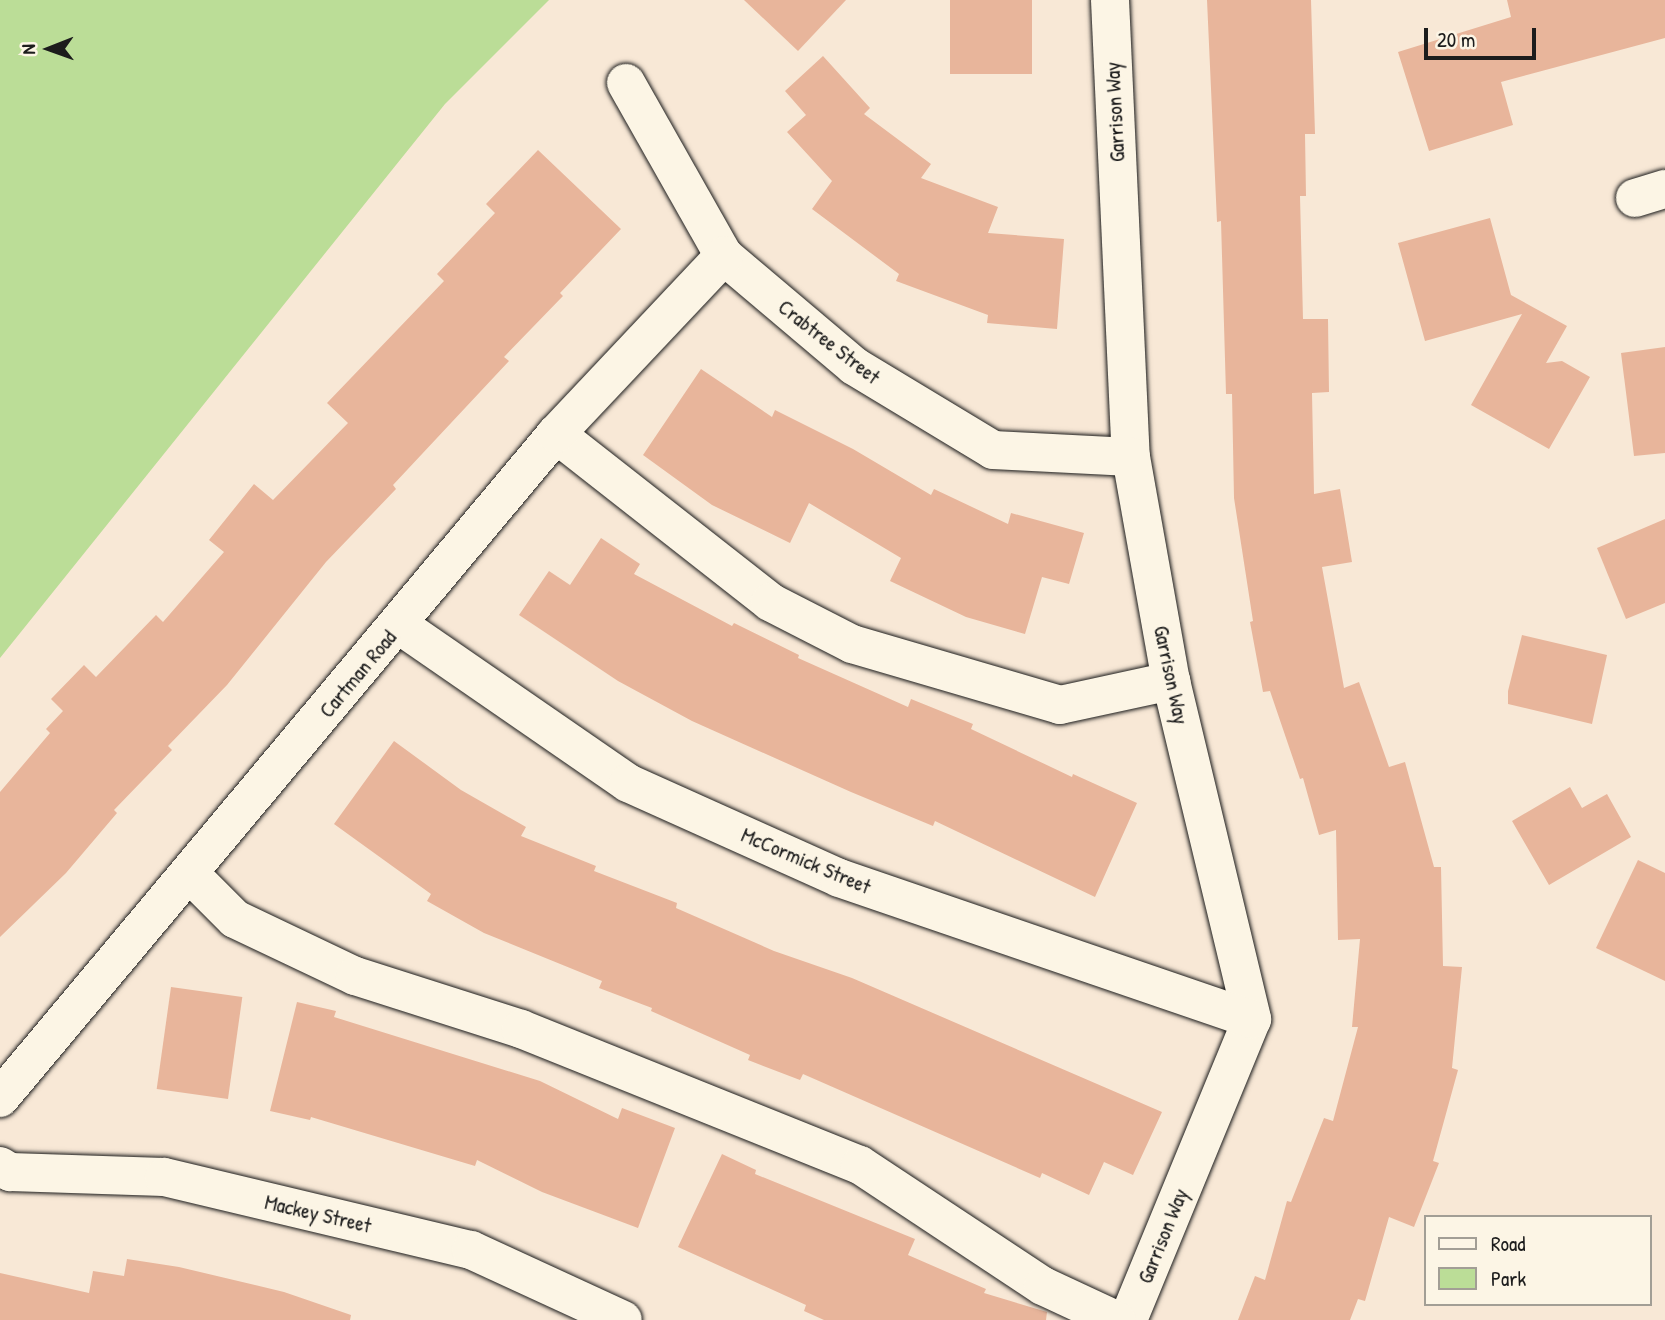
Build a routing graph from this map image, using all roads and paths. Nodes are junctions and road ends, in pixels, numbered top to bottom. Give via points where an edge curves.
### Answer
1 (1110, 0) edge
2 (626, 83) dead end
3 (724, 257) junction
4 (556, 434) junction
5 (1131, 457) junction
6 (399, 625) junction
7 (1171, 681) junction
8 (189, 873) junction
9 (1252, 1019) junction
10 (0, 1098) edge
11 (0, 1166) edge
12 (623, 1320) edge
13 (1116, 1320) edge
14 (1128, 1320) edge

1 - 5 street, Garrison Way
2 - 3 street, Crabtree Street
3 - 4 street, Cartman Road
3 - 5 street, Crabtree Street via 854,366 993,450
4 - 6 street, Cartman Road
4 - 7 street via 770,602 852,644 1060,705
5 - 7 street, Garrison Way
6 - 8 street, Cartman Road
6 - 9 street, McCormick Street via 628,783 839,878
7 - 9 street, Garrison Way
8 - 10 street, Cartman Road
8 - 13 street via 235,919 355,976 521,1029 860,1165 1043,1286
9 - 14 street, Garrison Way
11 - 12 street, Mackey Street via 10,1172 164,1177 471,1250

